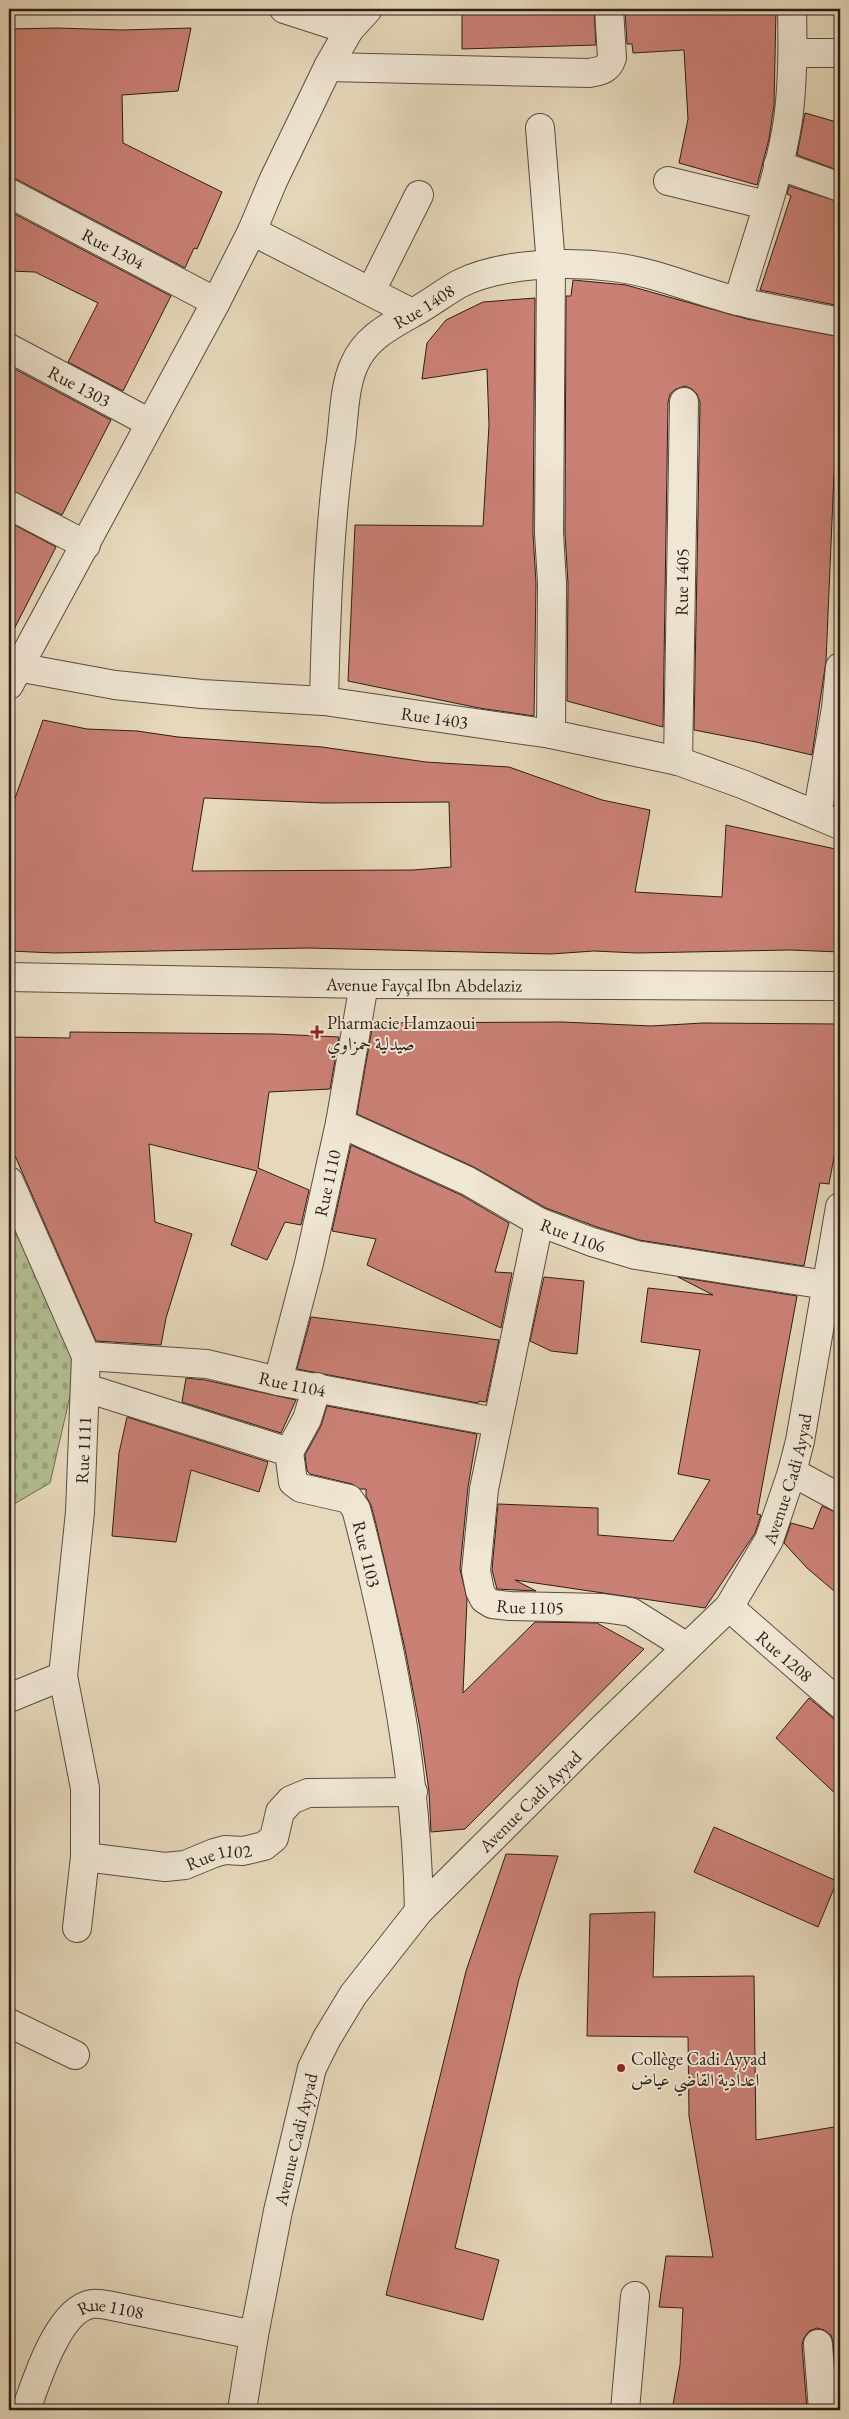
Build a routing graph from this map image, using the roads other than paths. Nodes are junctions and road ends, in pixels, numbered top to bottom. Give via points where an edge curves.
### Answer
1 (284, 9) edge
2 (368, 9) edge
3 (609, 9) edge
4 (792, 9) edge
5 (349, 30) junction
6 (794, 53) junction
7 (840, 54) edge
8 (328, 67) junction
9 (540, 128) dead end
10 (778, 165) junction
11 (668, 181) dead end
12 (840, 187) edge
13 (9, 193) edge
14 (419, 195) dead end
15 (766, 205) junction
16 (252, 231) junction
17 (551, 265) junction
18 (371, 291) junction
19 (738, 301) junction
20 (216, 302) junction
21 (412, 313) junction
22 (840, 322) edge
23 (9, 348) edge
24 (684, 402) dead end
25 (150, 422) junction
26 (9, 505) edge
27 (86, 545) junction
28 (840, 667) edge
29 (11, 671) edge
30 (324, 701) junction
31 (551, 734) junction
32 (678, 762) junction
33 (829, 820) edge
34 (9, 976) edge
35 (364, 984) junction
36 (840, 986) edge
37 (340, 1124) junction
38 (9, 1181) edge
39 (840, 1207) edge
40 (539, 1222) junction
41 (826, 1285) junction
42 (86, 1356) junction
43 (278, 1381) junction
44 (317, 1387) junction
45 (86, 1388) junction
46 (496, 1422) junction
47 (289, 1452) junction
48 (792, 1472) junction
49 (840, 1498) edge
50 (729, 1607) junction
51 (687, 1647) junction
52 (63, 1676) junction
53 (9, 1698) edge
54 (840, 1704) edge
55 (413, 1792) junction
56 (85, 1858) junction
57 (419, 1912) junction
58 (77, 1928) dead end
59 (9, 2023) edge
60 (75, 2055) dead end
61 (636, 2296) dead end
62 (254, 2335) junction
63 (818, 2344) dead end
64 (26, 2410) edge
65 (242, 2410) edge
66 (625, 2410) edge
67 (823, 2410) edge

1 - 5 street
2 - 5 street
3 - 8 street via 612,58 609,66 596,72
4 - 6 street
5 - 8 street
6 - 7 street
6 - 10 street via 788,120
8 - 16 street
9 - 17 street
10 - 12 street
10 - 15 street
11 - 15 street
13 - 20 street, Rue 1304
14 - 18 street
15 - 19 street
16 - 18 street
16 - 20 street
17 - 19 street, Rue 1408 via 612,266 639,271
17 - 21 street, Rue 1408 via 478,276
17 - 31 street
18 - 21 street
19 - 22 street, Rue 1408
20 - 25 street
21 - 30 street, Rue 1408 via 391,324 367,345 354,364 348,387 328,562
23 - 25 street, Rue 1303
24 - 32 street, Rue 1405
25 - 27 street
26 - 27 street
27 - 29 street
28 - 33 street
29 - 30 street, Rue 1403 via 202,694
30 - 31 street, Rue 1403
31 - 32 street, Rue 1403
32 - 33 street, Rue 1403
34 - 35 street, Avenue Fayçal Ibn Abdelaziz
35 - 36 street, Avenue Fayçal Ibn Abdelaziz
35 - 37 street, Rue 1110
37 - 40 street, Rue 1106 via 468,1181
37 - 43 street, Rue 1110
38 - 42 street, Rue 1111
39 - 41 street, Avenue Cadi Ayyad
40 - 41 street, Rue 1106 via 636,1255
40 - 46 street
41 - 48 street, Avenue Cadi Ayyad
42 - 43 street, Rue 1104 via 207,1364
42 - 45 street, Rue 1111
43 - 44 street, Rue 1104
44 - 46 street, Rue 1104
44 - 47 street via 307,1419
45 - 47 street
45 - 52 street, Rue 1111 via 80,1512
46 - 51 street, Rue 1105 via 484,1490 476,1571 484,1600 510,1606 603,1608 630,1612
47 - 55 street, Rue 1103 via 293,1482 301,1488 349,1498 356,1509 385,1627 405,1728
48 - 49 street
48 - 50 street, Avenue Cadi Ayyad via 769,1540
50 - 51 street, Avenue Cadi Ayyad
50 - 54 street, Rue 1208
51 - 57 street, Avenue Cadi Ayyad
52 - 53 street
52 - 56 street via 85,1788
55 - 56 street, Rue 1102 via 308,1793 291,1800 280,1812 274,1838 264,1846 243,1851 226,1850 185,1865 166,1867
55 - 57 street, Rue 1103
56 - 58 street
57 - 62 street, Avenue Cadi Ayyad via 353,1995 312,2068 278,2211
59 - 60 street
61 - 66 street
62 - 64 street, Rue 1108 via 92,2304 74,2313 59,2331
62 - 65 street, Avenue Cadi Ayyad
63 - 67 street

